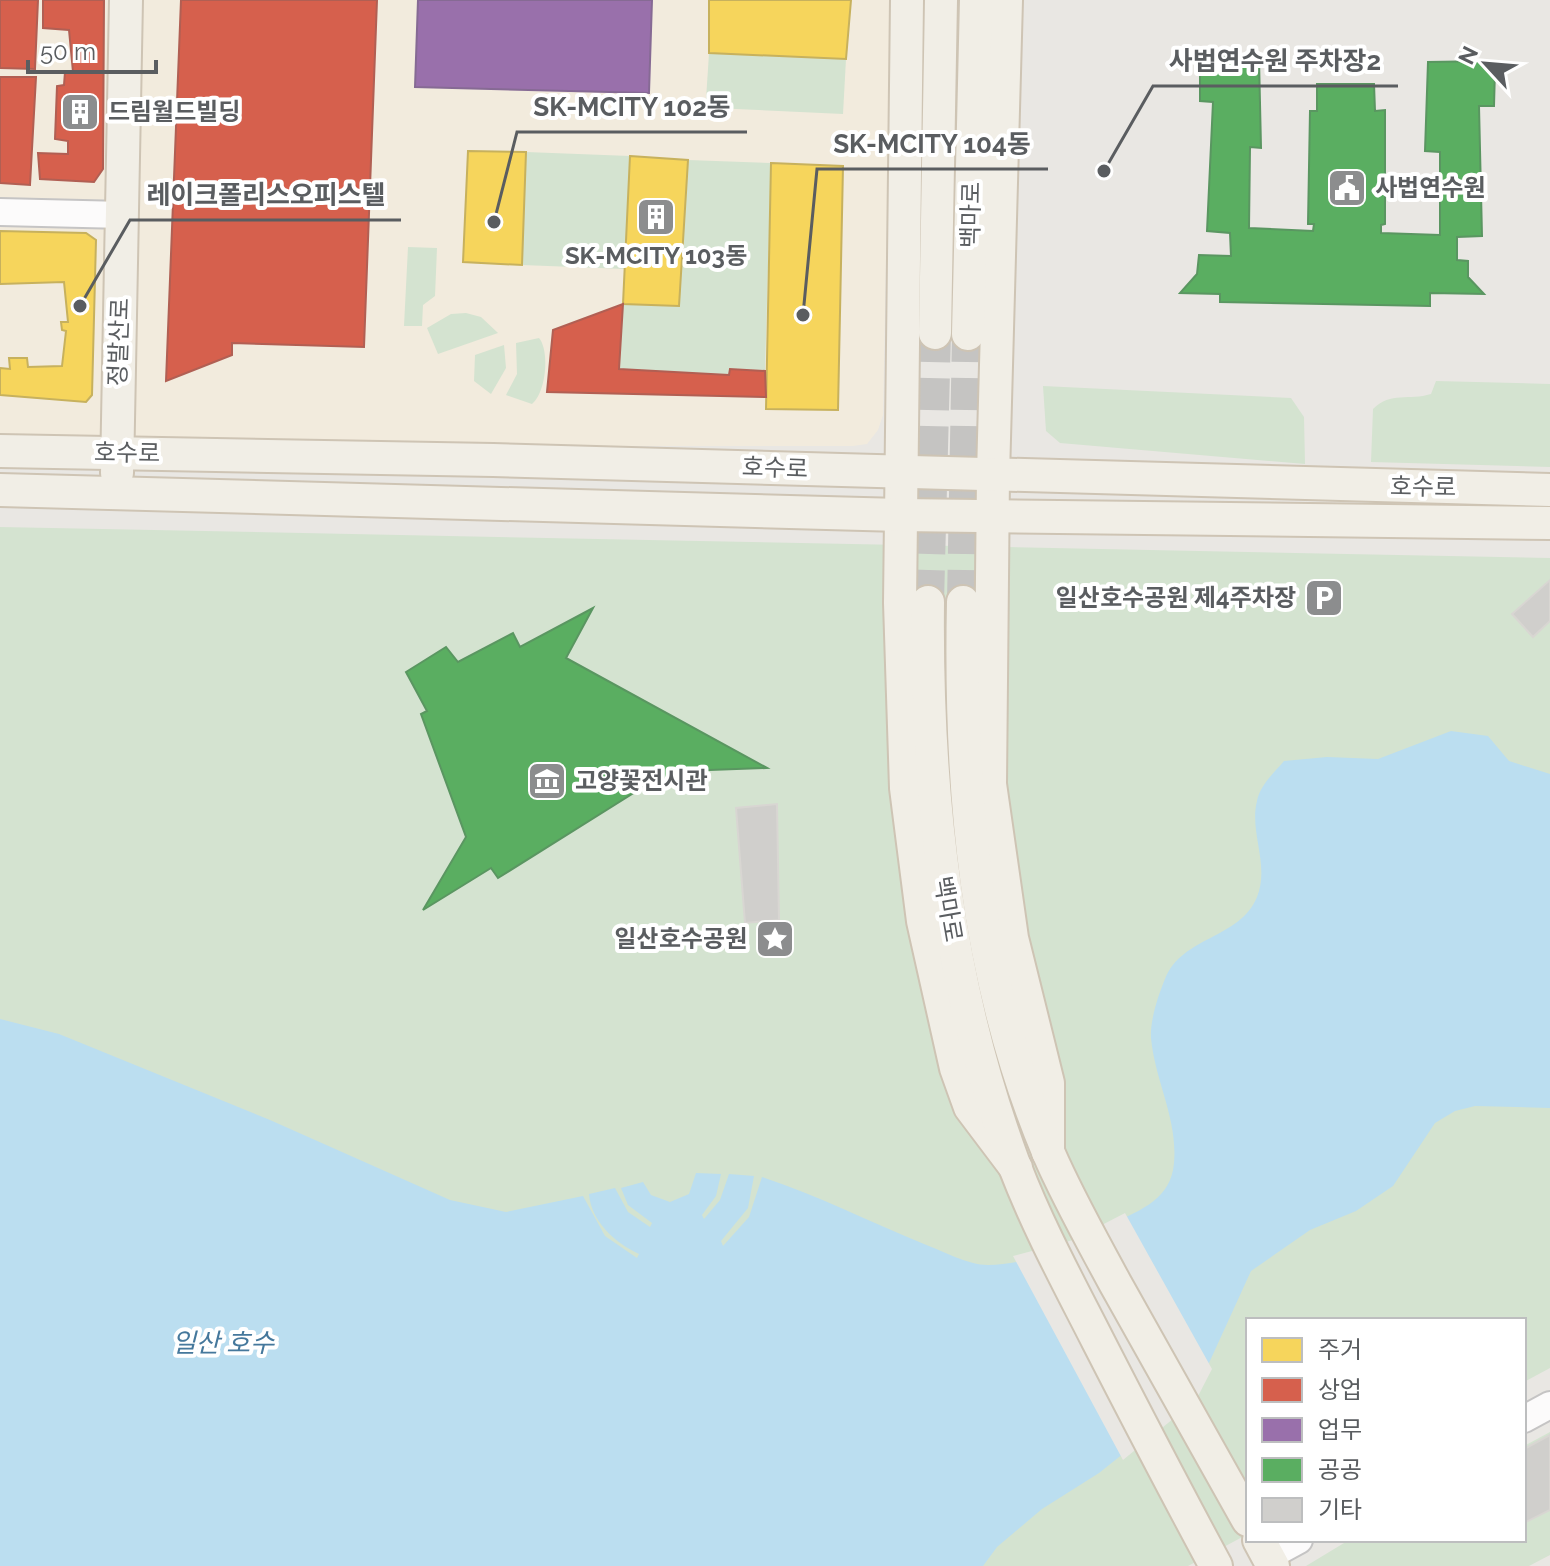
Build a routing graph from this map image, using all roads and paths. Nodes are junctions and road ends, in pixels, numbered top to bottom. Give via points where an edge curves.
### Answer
1 (126, 0) edge
2 (907, 0) edge
3 (941, 0) edge
4 (976, 0) edge
5 (1006, 0) edge
6 (0, 212) edge
7 (124, 215) junction
8 (935, 333) tunnel mouth
9 (968, 334) tunnel mouth
10 (0, 451) edge
11 (117, 453) junction
12 (901, 471) junction
13 (993, 475) junction
14 (0, 490) edge
15 (1550, 490) edge
16 (117, 492) junction
17 (900, 515) junction
18 (993, 516) junction
19 (1550, 523) edge
20 (928, 602) tunnel mouth
21 (963, 602) tunnel mouth
22 (1048, 1152) junction
23 (1016, 1168) junction
24 (1550, 1405) edge
25 (1526, 1418) edge
26 (1246, 1516) edge
27 (1294, 1542) edge
28 (1266, 1554) edge
29 (1210, 1555) edge

1 - 7 main road, 정발산로
2 - 12 main road
3 - 8 main road, 백마로
4 - 9 main road, 백마로
5 - 13 main road
6 - 7 street
7 - 11 main road, 정발산로
10 - 11 main road, 호수로
11 - 12 main road, 호수로
11 - 16 main road, 정발산로
12 - 13 main road, 호수로
12 - 17 main road
13 - 15 main road, 호수로
13 - 18 main road
14 - 16 main road, 호수로
16 - 17 main road, 호수로
17 - 18 main road, 호수로
17 - 23 main road via 904,749 918,890 956,1068 970,1107
18 - 19 main road, 호수로
18 - 22 main road via 991,795 1009,924 1048,1083
20 - 23 main road, 백마로 via 928,722 944,891 971,1019
21 - 22 main road, 백마로 via 963,747 975,877 1003,1011
22 - 26 main road, 백마로
23 - 29 main road, 백마로
24 - 25 street
27 - 28 street

